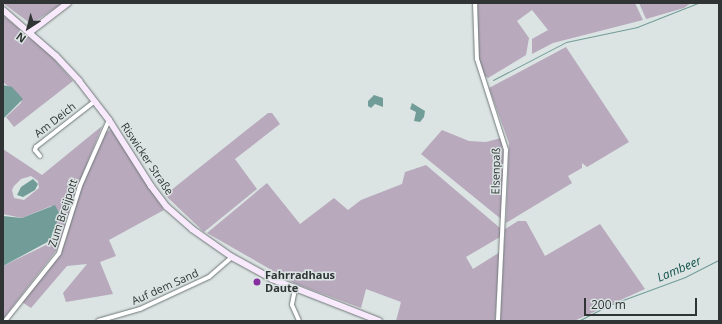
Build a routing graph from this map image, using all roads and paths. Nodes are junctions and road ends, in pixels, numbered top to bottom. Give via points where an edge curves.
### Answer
1 (68, 3) edge
2 (475, 3) edge
3 (3, 10) edge
4 (30, 32) junction
5 (95, 101) junction
6 (109, 120) junction
7 (40, 156) dead end
8 (232, 257) junction
9 (295, 290) junction
10 (5, 321) edge
11 (98, 321) edge
12 (299, 321) edge
13 (379, 321) edge
14 (498, 321) edge

1 - 4 street
2 - 14 street, Elsenpaß via 477,59 506,150
3 - 4 street, Riswicker Straße
4 - 5 street, Riswicker Straße via 56,56
5 - 6 street, Riswicker Straße
5 - 7 street, Am Deich via 36,147
6 - 8 street, Riswicker Straße via 167,207 192,229
6 - 10 street, Zum Breijpott via 80,186 59,253
8 - 9 street, Riswicker Straße
8 - 11 street, Auf dem Sand via 209,277 140,309
9 - 12 street via 292,305
9 - 13 street, Riswicker Straße

